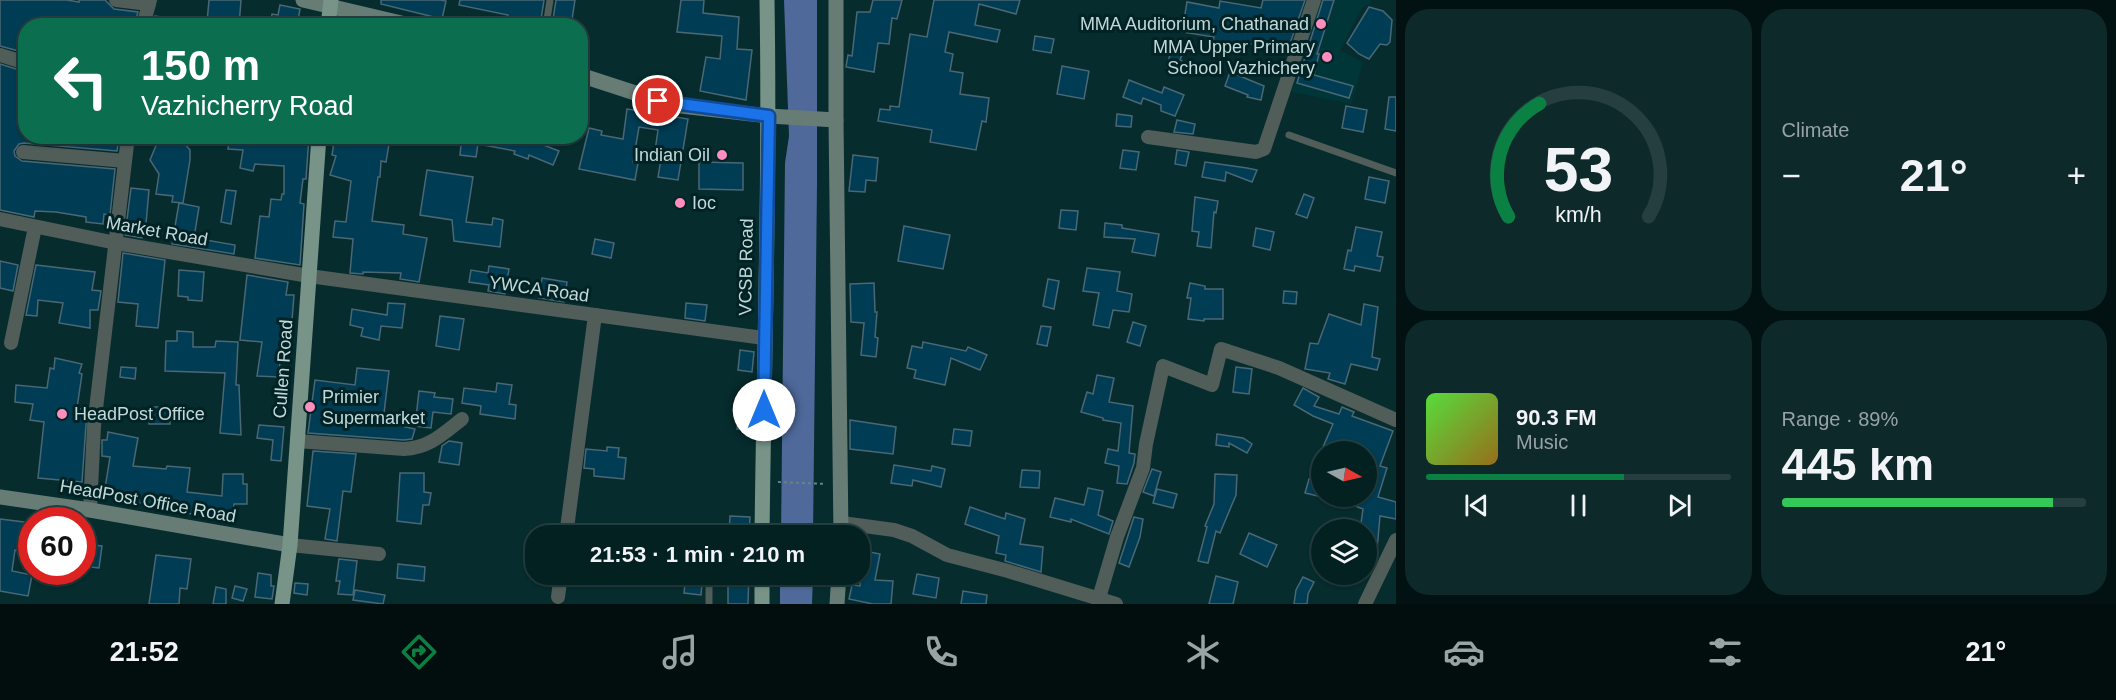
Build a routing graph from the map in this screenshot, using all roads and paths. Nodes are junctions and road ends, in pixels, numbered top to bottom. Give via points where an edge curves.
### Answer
1 (116, 0) edge
2 (303, 0) edge
3 (550, 0) edge
4 (767, 0) edge
5 (836, 0) edge
6 (1314, 0) edge
7 (149, 2) edge
8 (331, 3) edge
9 (145, 18) edge
10 (329, 18) edge
11 (385, 18) edge
12 (547, 18) edge
13 (0, 55) edge
14 (18, 61) edge
15 (588, 78) edge
16 (777, 117) junction
17 (829, 119) junction
18 (1289, 135) dead end
19 (1148, 137) dead end
20 (127, 144) edge
21 (318, 144) edge
22 (22, 152) dead end
23 (125, 160) junction
24 (1396, 173) edge
25 (0, 219) edge
26 (35, 226) junction
27 (116, 243) junction
28 (309, 276) junction
29 (595, 315) junction
30 (764, 338) junction
31 (11, 343) dead end
32 (462, 419) dead end
33 (1396, 420) edge
34 (297, 441) junction
35 (777, 482) dead end
36 (822, 483) dead end
37 (0, 497) edge
38 (69, 507) edge
39 (90, 507) edge
40 (96, 511) edge
41 (567, 525) edge
42 (762, 525) edge
43 (842, 525) edge
44 (870, 530) edge
45 (1396, 540) edge
46 (290, 545) junction
47 (379, 554) dead end
48 (560, 585) edge
49 (709, 585) edge
50 (762, 585) edge
51 (838, 585) edge
52 (558, 597) dead end
53 (1099, 598) junction
54 (282, 604) edge
55 (709, 604) edge
56 (762, 604) edge
57 (837, 604) edge
58 (1116, 604) edge
59 (1365, 604) edge

1 - 7 street
2 - 8 main road
3 - 12 lane
4 - 16 main road, VCSB Road
5 - 17 main road
6 - 19 street via 1264,149 1256,152
7 - 9 street
8 - 10 main road
8 - 11 main road
13 - 14 street
15 - 16 main road via 672,105
16 - 17 main road
16 - 30 main road, VCSB Road
17 - 43 main road
18 - 24 lane
20 - 23 street
21 - 28 main road, Cullen Road
22 - 23 street
23 - 27 street
25 - 26 street, Market Road
26 - 27 street, Market Road
26 - 31 street
27 - 28 street, Market Road
27 - 39 street via 94,426
28 - 29 street, YWCA Road
28 - 34 main road, Cullen Road
29 - 30 street, YWCA Road
29 - 41 street
30 - 42 main road, VCSB Road
32 - 34 street via 418,449
33 - 53 street via 1279,368 1221,349 1212,385 1163,366 1143,468
34 - 46 main road, Cullen Road
35 - 36 path
37 - 38 main road, HeadPost Office Road
40 - 46 main road, HeadPost Office Road
44 - 53 street via 894,530 947,555
45 - 59 street
46 - 47 street
46 - 54 main road, Cullen Road
48 - 52 street
49 - 55 lane
50 - 56 main road
51 - 57 main road
53 - 58 street

